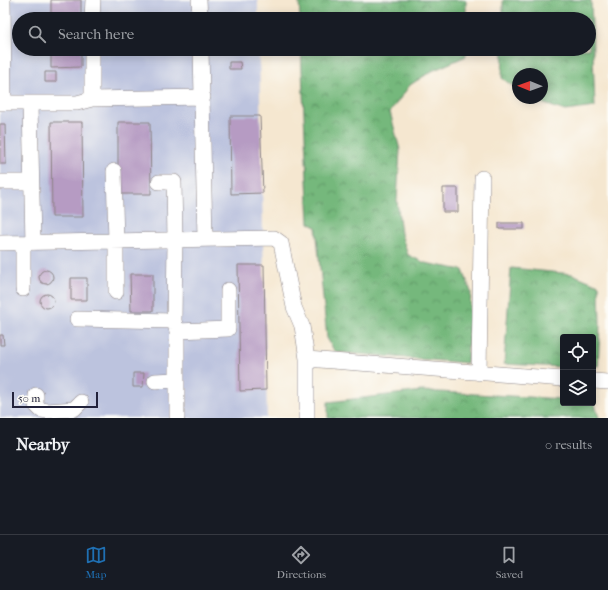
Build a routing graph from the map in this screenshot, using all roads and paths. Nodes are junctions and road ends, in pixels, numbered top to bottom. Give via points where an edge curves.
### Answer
1 (3, 0) edge
2 (93, 0) edge
3 (199, 0) edge
4 (92, 12) edge
5 (200, 12) edge
6 (92, 56) edge
7 (201, 56) edge
8 (203, 97) junction
9 (92, 99) junction
10 (2, 103) edge
11 (30, 104) junction
12 (114, 171) dead end
13 (482, 178) dead end
14 (0, 182) edge
15 (31, 182) junction
16 (159, 182) dead end
17 (205, 239) junction
18 (175, 240) junction
19 (116, 242) junction
20 (0, 243) edge
21 (28, 243) junction
22 (23, 290) dead end
23 (228, 290) dead end
24 (116, 292) dead end
25 (77, 319) dead end
26 (176, 326) junction
27 (307, 359) junction
28 (479, 373) junction
29 (560, 379) edge
30 (177, 380) junction
31 (155, 381) dead end
32 (596, 381) edge
33 (608, 382) edge
34 (36, 395) dead end
35 (81, 402) dead end
36 (48, 415) edge
37 (177, 418) edge
38 (307, 418) edge

1 - 10 street
2 - 4 street
3 - 5 street
6 - 9 street
7 - 8 street
8 - 9 street
8 - 17 street
9 - 11 street via 77,103
10 - 11 street
11 - 15 street
12 - 19 street
13 - 28 street
14 - 15 street
15 - 21 street
16 - 18 street via 174,182
17 - 18 street
17 - 27 street via 274,238 281,242 294,307 302,326
18 - 19 street
18 - 26 street
19 - 21 street
19 - 24 street
20 - 21 street
21 - 22 street
23 - 26 street via 228,329
25 - 26 street
26 - 30 street
27 - 28 street
27 - 38 street
28 - 29 street
30 - 31 street
30 - 37 street
32 - 33 street
34 - 36 street via 36,405
35 - 36 street via 74,409

